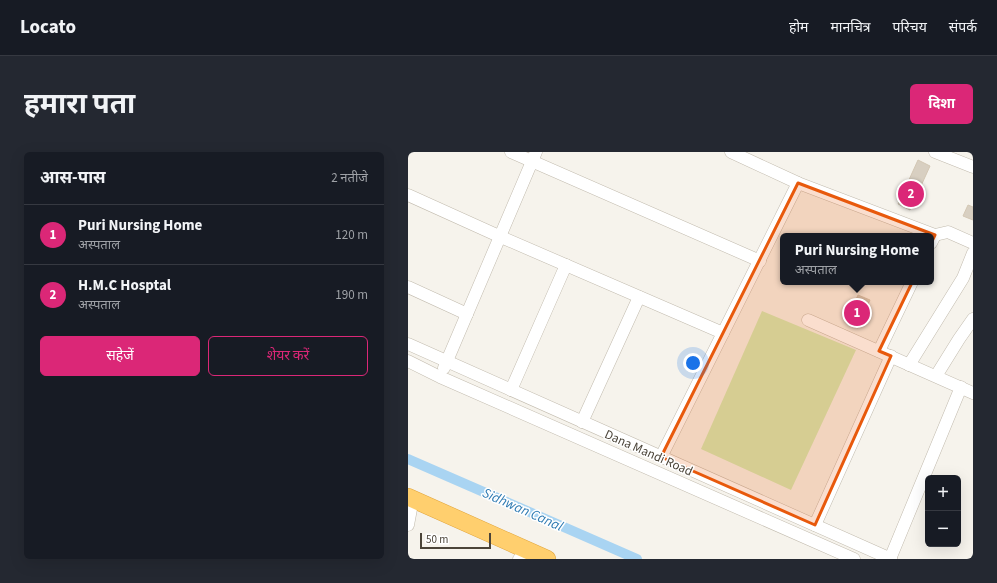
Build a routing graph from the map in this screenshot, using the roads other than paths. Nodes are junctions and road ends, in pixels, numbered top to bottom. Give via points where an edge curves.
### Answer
1 (511, 152) edge
2 (731, 152) edge
3 (935, 152) edge
4 (747, 155) edge
5 (534, 157) edge
6 (973, 167) edge
7 (798, 183) junction
8 (408, 195) edge
9 (919, 233) edge
10 (501, 237) junction
11 (934, 239) edge
12 (973, 243) edge
13 (973, 253) edge
14 (760, 261) junction
15 (566, 265) junction
16 (911, 285) edge
17 (408, 287) edge
18 (639, 297) junction
19 (467, 314) junction
20 (973, 319) edge
21 (808, 320) dead end
22 (723, 333) junction
23 (408, 344) edge
24 (879, 351) junction
25 (891, 356) junction
26 (408, 361) edge
27 (447, 362) junction
28 (909, 364) junction
29 (936, 376) junction
30 (440, 377) junction
31 (962, 387) junction
32 (511, 390) junction
33 (973, 393) edge
34 (582, 422) junction
35 (661, 457) junction
36 (409, 510) edge
37 (815, 525) junction
38 (520, 559) edge
39 (547, 559) edge
40 (854, 559) edge
41 (890, 559) edge

1 - 5 street
2 - 4 street
3 - 6 street
4 - 7 street
5 - 10 street
5 - 14 street
7 - 9 street
7 - 14 street
8 - 10 street
10 - 15 street
10 - 19 street
11 - 12 street via 948,232
13 - 28 street via 962,278
14 - 22 street
15 - 18 street
15 - 32 street
16 - 24 street
17 - 19 street
18 - 22 street
18 - 34 street
19 - 27 street
20 - 29 street
21 - 24 street
22 - 35 street
23 - 27 street, Dana Mandi Road
24 - 25 street
25 - 28 street
25 - 37 street
26 - 30 street
27 - 30 street
27 - 32 street, Dana Mandi Road
28 - 29 street
29 - 31 street
30 - 40 street
31 - 33 street
31 - 41 street
32 - 34 street, Dana Mandi Road
34 - 35 street, Dana Mandi Road
35 - 37 street, Dana Mandi Road
36 - 38 highway
36 - 39 highway
37 - 41 street, Dana Mandi Road

